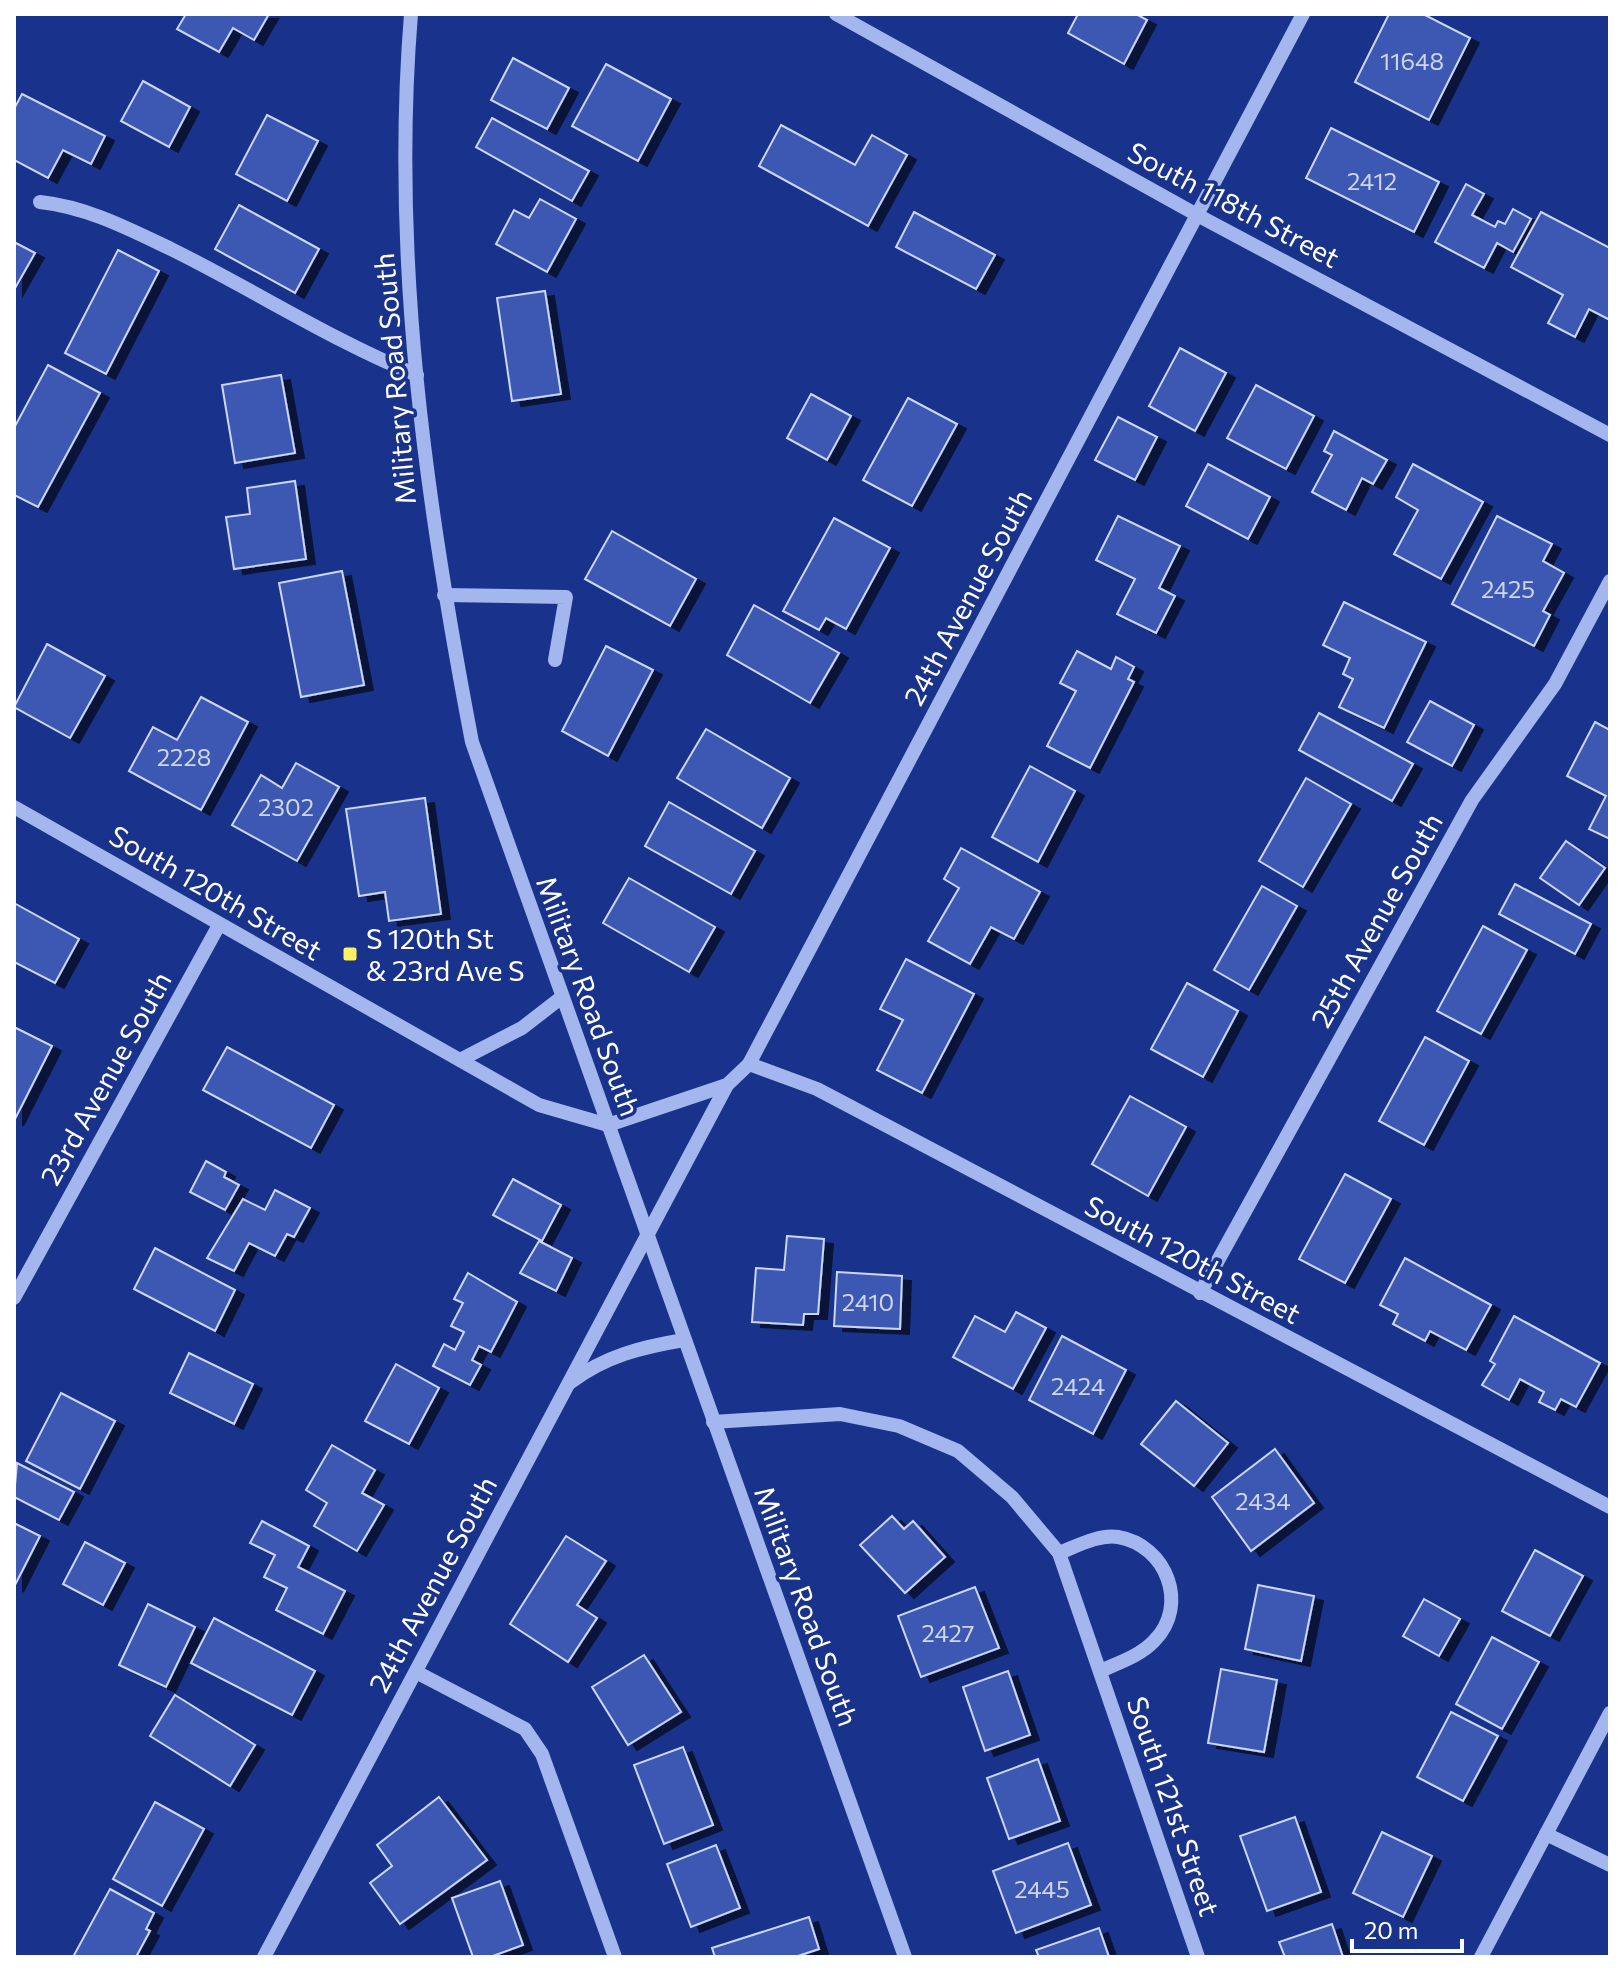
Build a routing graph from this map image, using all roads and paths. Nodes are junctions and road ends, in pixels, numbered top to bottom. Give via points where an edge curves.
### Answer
1 (411, 14) edge
2 (836, 14) edge
3 (1303, 14) edge
4 (40, 202) dead end
5 (1199, 216) junction
6 (417, 375) junction
7 (1610, 435) edge
8 (1610, 581) edge
9 (444, 595) junction
10 (555, 660) dead end
11 (14, 807) edge
12 (219, 925) junction
13 (562, 997) junction
14 (460, 1060) junction
15 (749, 1064) junction
16 (727, 1085) junction
17 (608, 1125) junction
18 (646, 1235) junction
19 (1200, 1293) junction
20 (14, 1298) edge
21 (684, 1340) junction
22 (564, 1387) junction
23 (713, 1422) junction
24 (1610, 1507) edge
25 (1059, 1553) junction
26 (1100, 1671) junction
27 (416, 1672) junction
28 (1610, 1713) edge
29 (1546, 1834) junction
30 (1610, 1865) edge
31 (264, 1957) edge
32 (615, 1957) edge
33 (905, 1957) edge
34 (1198, 1957) edge
35 (1481, 1957) edge

1 - 6 street, Military Road South via 406,78 407,291
2 - 5 street, South 118th Street
3 - 5 street, 24th Avenue South
4 - 6 street via 67,205 127,228 243,285 363,354
5 - 7 street, South 118th Street
5 - 15 street, 24th Avenue South
6 - 9 street, Military Road South
8 - 19 street, 25th Avenue South via 1555,684 1472,800
9 - 10 street via 566,597
9 - 13 street, Military Road South via 472,742
11 - 12 street, South 120th Street
12 - 14 street, South 120th Street
12 - 20 street, 23rd Avenue South
13 - 14 street via 522,1028
13 - 17 street, Military Road South
14 - 17 street, South 120th Street via 539,1105
15 - 16 street, 24th Avenue South
15 - 19 street, South 120th Street via 817,1089
16 - 17 street, 24th Avenue South
16 - 18 street, 24th Avenue South
17 - 18 street, Military Road South
18 - 21 street, Military Road South
18 - 22 street, 24th Avenue South
19 - 24 street, South 120th Street
21 - 22 street via 595,1363
21 - 23 street, Military Road South
22 - 27 street, 24th Avenue South
23 - 25 street, South 121st Street via 840,1414 899,1426 958,1451 1012,1497
23 - 33 street, Military Road South
25 - 26 street, South 121st Street
25 - 26 street, South 121st Street via 1116,1537 1141,1545 1159,1560 1169,1580 1172,1599 1155,1641
26 - 34 street, South 121st Street
27 - 31 street, 24th Avenue South
27 - 32 street via 525,1729 542,1754
28 - 29 street
29 - 30 street
29 - 35 street

